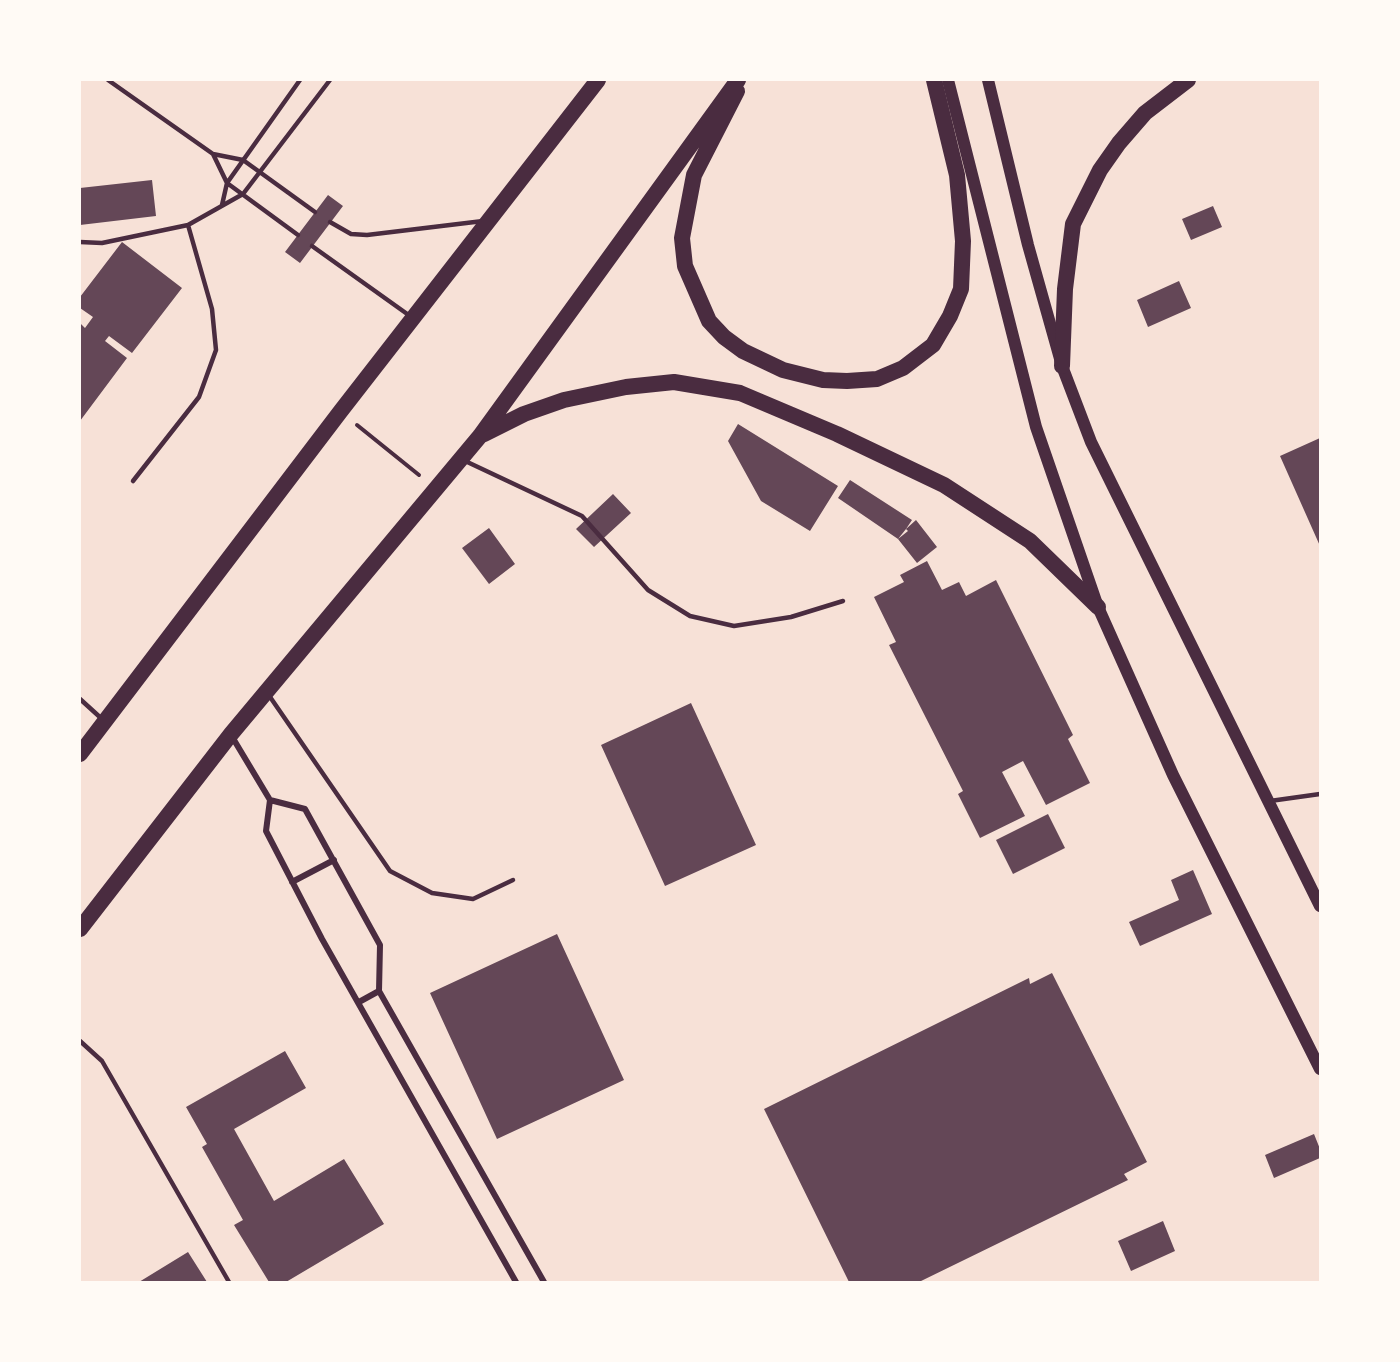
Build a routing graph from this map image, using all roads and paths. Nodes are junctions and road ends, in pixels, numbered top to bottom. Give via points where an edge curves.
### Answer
1 (108, 80) edge
2 (300, 80) edge
3 (330, 80) edge
4 (598, 80) edge
5 (740, 80) edge
6 (934, 80) edge
7 (948, 80) edge
8 (988, 80) edge
9 (1188, 80) edge
10 (213, 154) junction
11 (243, 160) junction
12 (260, 172) junction
13 (227, 183) junction
14 (243, 194) junction
15 (222, 205) junction
16 (315, 212) dead end
17 (491, 220) junction
18 (330, 222) dead end
19 (188, 225) junction
20 (298, 235) dead end
21 (80, 242) edge
22 (312, 246) dead end
23 (414, 320) junction
24 (1062, 366) junction
25 (340, 412) junction
26 (480, 436) junction
27 (461, 459) junction
28 (133, 481) dead end
29 (435, 489) junction
30 (843, 601) dead end
31 (1098, 607) junction
32 (266, 692) junction
33 (80, 699) edge
34 (104, 721) junction
35 (231, 734) junction
36 (80, 753) edge
37 (1320, 794) edge
38 (270, 800) junction
39 (1268, 802) junction
40 (334, 860) junction
41 (513, 880) dead end
42 (292, 882) junction
43 (1320, 906) edge
44 (80, 929) edge
45 (379, 991) junction
46 (359, 1002) junction
47 (80, 1041) edge
48 (1320, 1069) edge
49 (230, 1282) edge
50 (516, 1282) edge
51 (544, 1282) edge

1 - 10 lane
2 - 11 lane
3 - 12 lane
4 - 17 highway
5 - 6 highway via 729,111 694,175 681,238 685,266 706,314 724,337 743,351 783,370 823,380 847,381 877,379 903,368 933,345 961,289 963,241 957,175
5 - 26 highway
7 - 31 main road via 1036,427
8 - 24 main road
9 - 24 highway via 1145,113 1119,143 1100,170 1073,224
10 - 11 lane
10 - 13 lane
11 - 12 lane
11 - 13 lane
12 - 14 lane
12 - 16 lane
13 - 14 lane
13 - 15 lane
14 - 15 lane
14 - 20 lane
15 - 19 lane
17 - 18 lane via 367,235 351,234
17 - 23 highway
19 - 21 lane via 102,243
19 - 28 lane via 212,309 216,350 198,398
22 - 23 lane
23 - 25 highway
24 - 39 main road via 1091,442
25 - 29 path
25 - 34 highway
26 - 27 highway
26 - 31 highway via 564,400 626,387 674,382 740,393 944,485 1029,541
27 - 29 highway
27 - 30 lane via 582,516 648,591 690,616 734,626 791,617
29 - 32 highway
31 - 48 main road via 1173,775
32 - 35 highway
32 - 41 lane via 390,871 432,893 472,899
33 - 34 lane
34 - 36 highway
35 - 38 street
35 - 44 highway
37 - 39 lane
38 - 40 street via 305,808
38 - 42 street via 266,831
39 - 43 main road
40 - 42 street
40 - 45 street via 380,945
42 - 46 street
45 - 46 street
45 - 51 street
46 - 50 street
47 - 49 lane via 102,1061

